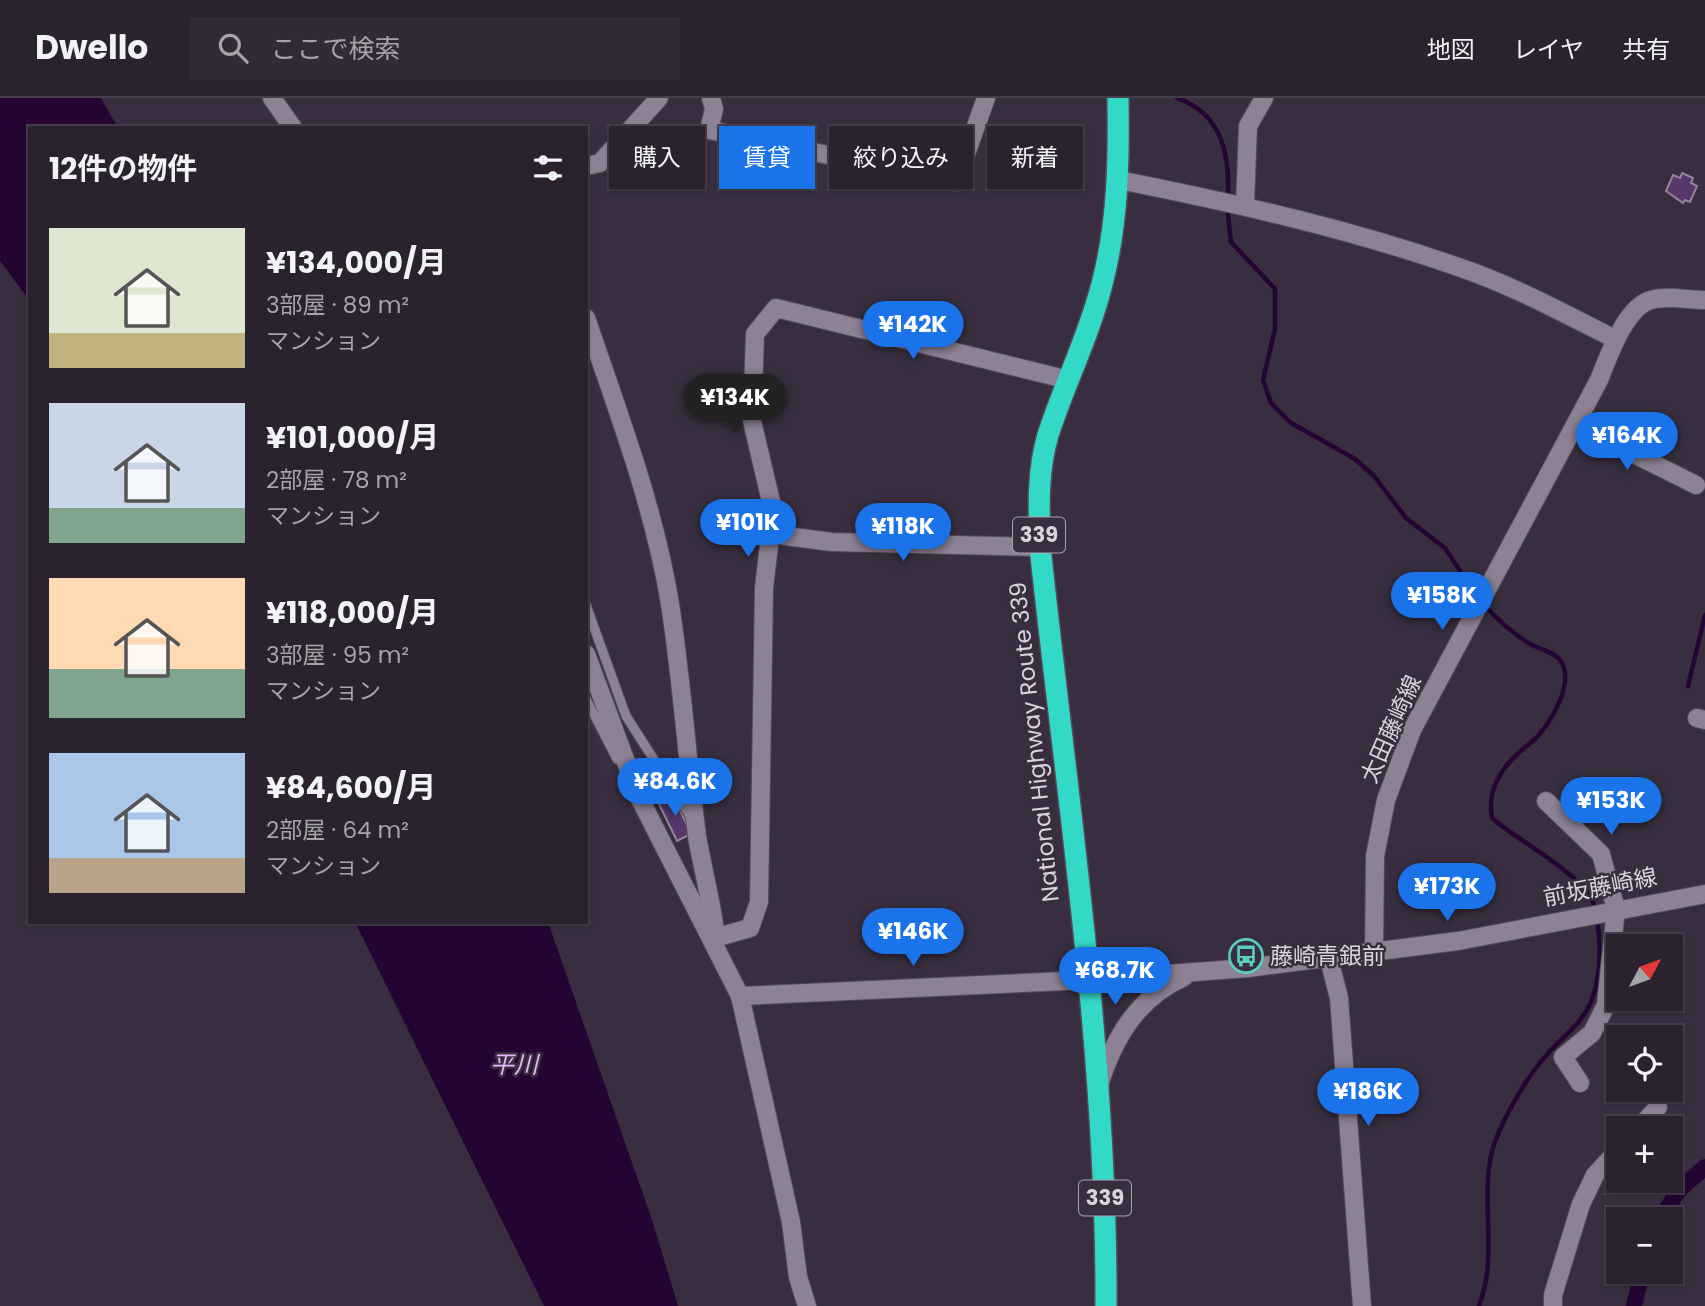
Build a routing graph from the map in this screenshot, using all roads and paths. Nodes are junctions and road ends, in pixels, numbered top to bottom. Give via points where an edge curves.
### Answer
1 (271, 98) edge
2 (659, 98) edge
3 (711, 98) edge
4 (1118, 98) edge
5 (1264, 98) edge
6 (983, 99) edge
7 (292, 126) edge
8 (588, 166) edge
9 (1119, 180) junction
10 (1245, 205) junction
11 (1705, 300) edge
12 (588, 324) edge
13 (1615, 339) junction
14 (1069, 380) junction
15 (1576, 425) junction
16 (1696, 485) dead end
17 (770, 534) junction
18 (1040, 547) junction
19 (588, 611) edge
20 (588, 659) edge
21 (588, 703) edge
22 (639, 797) junction
23 (1546, 801) dead end
24 (696, 825) junction
25 (1705, 894) edge
26 (1616, 909) junction
27 (716, 941) junction
28 (1374, 952) junction
29 (1329, 959) junction
30 (1191, 974) junction
31 (1088, 980) junction
32 (740, 996) junction
33 (1580, 1083) dead end
34 (1098, 1090) junction
35 (1658, 1107) dead end
36 (1650, 1116) edge
37 (1606, 1163) edge
38 (807, 1306) edge
39 (1106, 1306) edge
40 (1362, 1306) edge
41 (1553, 1306) edge

1 - 7 street
2 - 8 street via 600,163
3 - 6 street via 714,109 709,130 956,182
4 - 9 highway, National Highway Route 339 / 339
5 - 10 street via 1248,127
9 - 10 street
9 - 14 highway, National Highway Route 339 / 339 via 1102,286
10 - 13 street via 1476,274
11 - 13 street, 太田藤崎線 via 1651,299 1639,306
12 - 24 street via 639,474 670,602
13 - 15 street, 太田藤崎線
14 - 17 street via 776,308 755,334 752,421 773,510
14 - 18 highway, National Highway Route 339 / 339 via 1042,460
15 - 16 street
15 - 28 street, 太田藤崎線 via 1412,730 1386,800 1375,856
17 - 18 street via 832,542
17 - 27 street via 764,588 759,902 750,928
18 - 31 highway, National Highway Route 339 / 339
19 - 24 lane via 626,716
20 - 22 street
21 - 22 lane
22 - 27 street
23 - 26 street via 1601,854
24 - 27 street
25 - 26 street, 前坂藤崎線
26 - 28 street, 前坂藤崎線 via 1458,941
26 - 33 street via 1606,1004 1592,1033 1563,1057
27 - 32 street
28 - 29 street, 前坂藤崎線
29 - 30 street, 前坂藤崎線
29 - 40 street via 1339,998
30 - 31 street, 前坂藤崎線
30 - 34 street via 1155,992 1136,1011 1115,1042
31 - 32 street, 前坂藤崎線
31 - 34 highway, National Highway Route 339 / 339
32 - 38 street
34 - 39 highway, National Highway Route 339 / 339
35 - 36 street
37 - 41 street via 1581,1204

